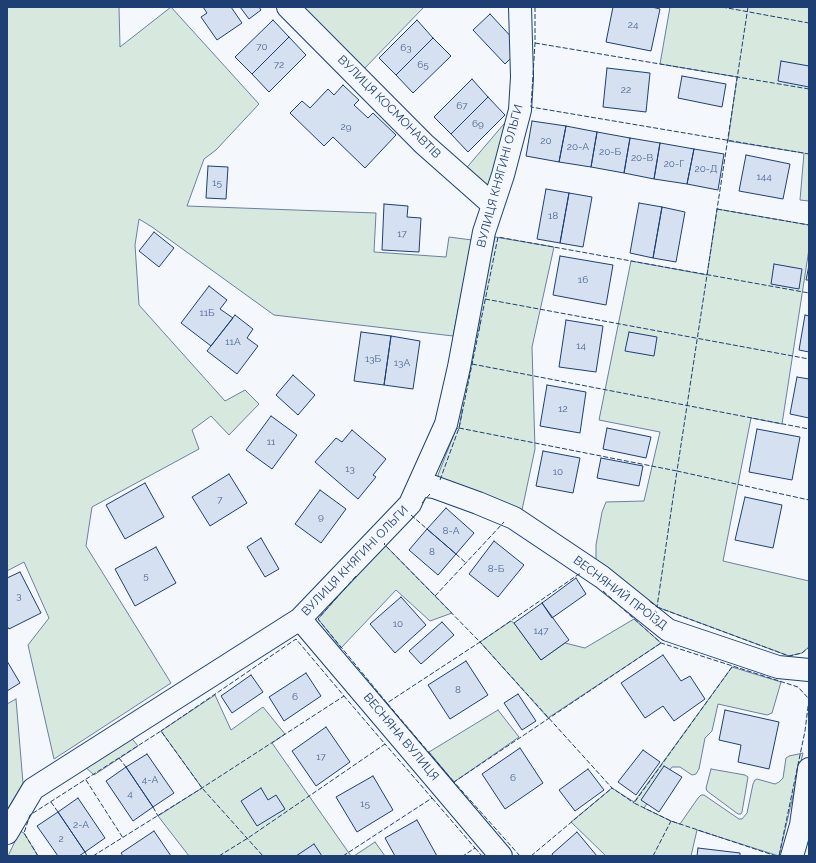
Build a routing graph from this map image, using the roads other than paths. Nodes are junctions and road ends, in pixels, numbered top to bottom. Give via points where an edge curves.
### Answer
1 (288, 7) edge
2 (520, 7) edge
3 (493, 205) junction
4 (419, 485) junction
5 (300, 619) junction
6 (809, 670) edge
7 (809, 769) edge
8 (7, 833) edge
9 (502, 856) edge
10 (792, 856) edge

1 - 3 street, ВУЛИЦЯ КОСМОНАВТІВ via 424,144
2 - 3 street, ВУЛИЦЯ КНЯГИНІ ОЛЬГИ via 520,110
3 - 4 street, ВУЛИЦЯ КНЯГИНІ ОЛЬГИ via 484,232 446,424
4 - 5 street, ВУЛИЦЯ КНЯГИНІ ОЛЬГИ via 410,504
4 - 6 street, ВЕСНЯНИЙ ПРОЇЗД via 434,486 514,518 602,577 668,630 778,667
5 - 8 street, ВУЛИЦЯ КНЯГИНІ ОЛЬГИ via 33,789
5 - 9 street, ВЕСНЯНА ВУЛИЦЯ
7 - 10 street via 801,825

